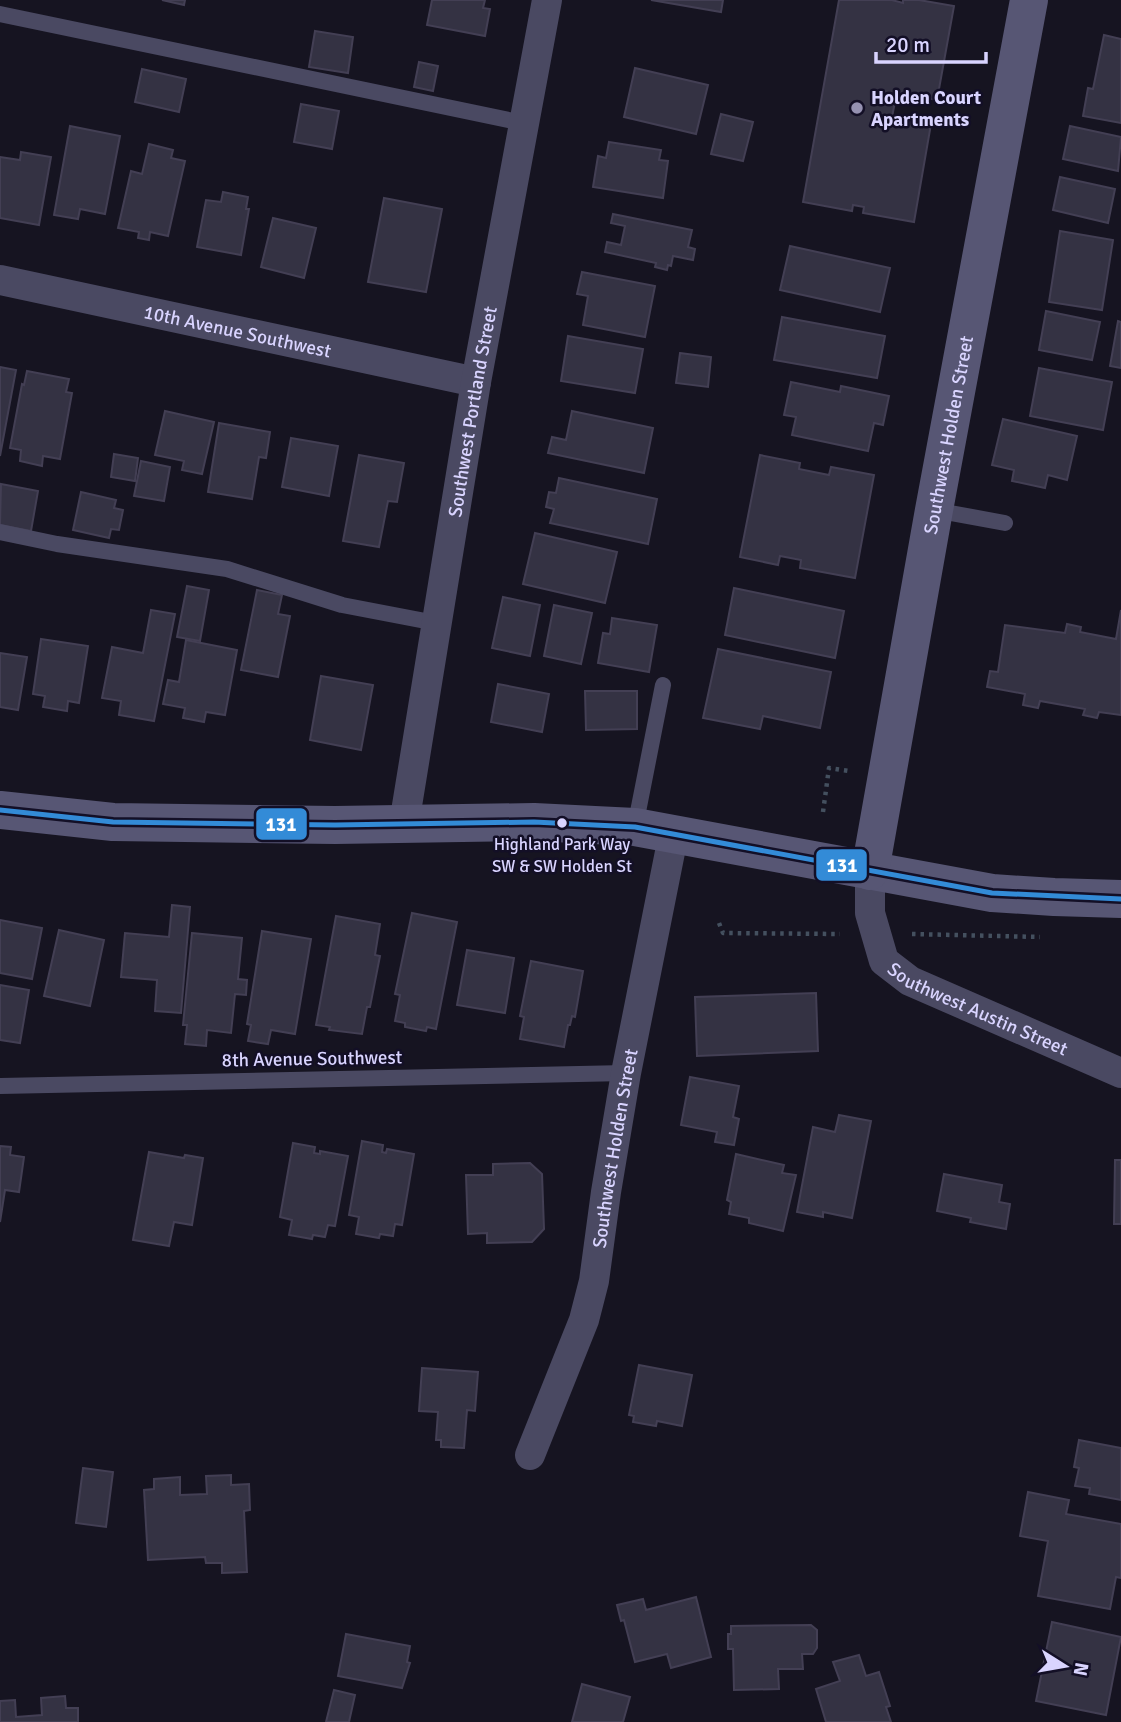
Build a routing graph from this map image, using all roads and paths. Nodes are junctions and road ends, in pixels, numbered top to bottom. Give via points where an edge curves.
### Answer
1 (547, 0) edge
2 (1029, 0) edge
3 (0, 14) edge
4 (523, 123) junction
5 (0, 280) edge
6 (476, 382) junction
7 (934, 510) junction
8 (1004, 523) dead end
9 (0, 532) edge
10 (436, 623) junction
11 (663, 685) dead end
12 (860, 772) dead end
13 (0, 810) edge
14 (823, 812) dead end
15 (404, 824) junction
16 (635, 827) junction
17 (674, 832) junction
18 (870, 871) junction
19 (1121, 899) edge
20 (719, 923) dead end
21 (909, 933) dead end
22 (829, 934) dead end
23 (1040, 937) dead end
24 (626, 1073) junction
25 (1121, 1073) edge
26 (0, 1086) edge
27 (530, 1455) dead end

1 - 4 street, Southwest Portland Street
2 - 7 street, Southwest Holden Street
3 - 4 lane
4 - 6 street, Southwest Portland Street
5 - 6 street, 10th Avenue Southwest
6 - 10 street, Southwest Portland Street
7 - 8 lane
7 - 18 street, Southwest Holden Street
9 - 10 lane via 227,569 342,605
10 - 15 street, Southwest Portland Street
11 - 16 lane
12 - 14 path via 829,768
13 - 15 street via 113,822
15 - 16 street via 534,822
16 - 17 street
17 - 18 street
17 - 24 street, Southwest Holden Street
18 - 19 street via 992,893
18 - 25 street, Southwest Austin Street via 870,913 884,961 910,981
20 - 22 path via 723,933
21 - 23 path
24 - 26 lane, 8th Avenue Southwest
24 - 27 street, Southwest Holden Street via 594,1281 584,1320

